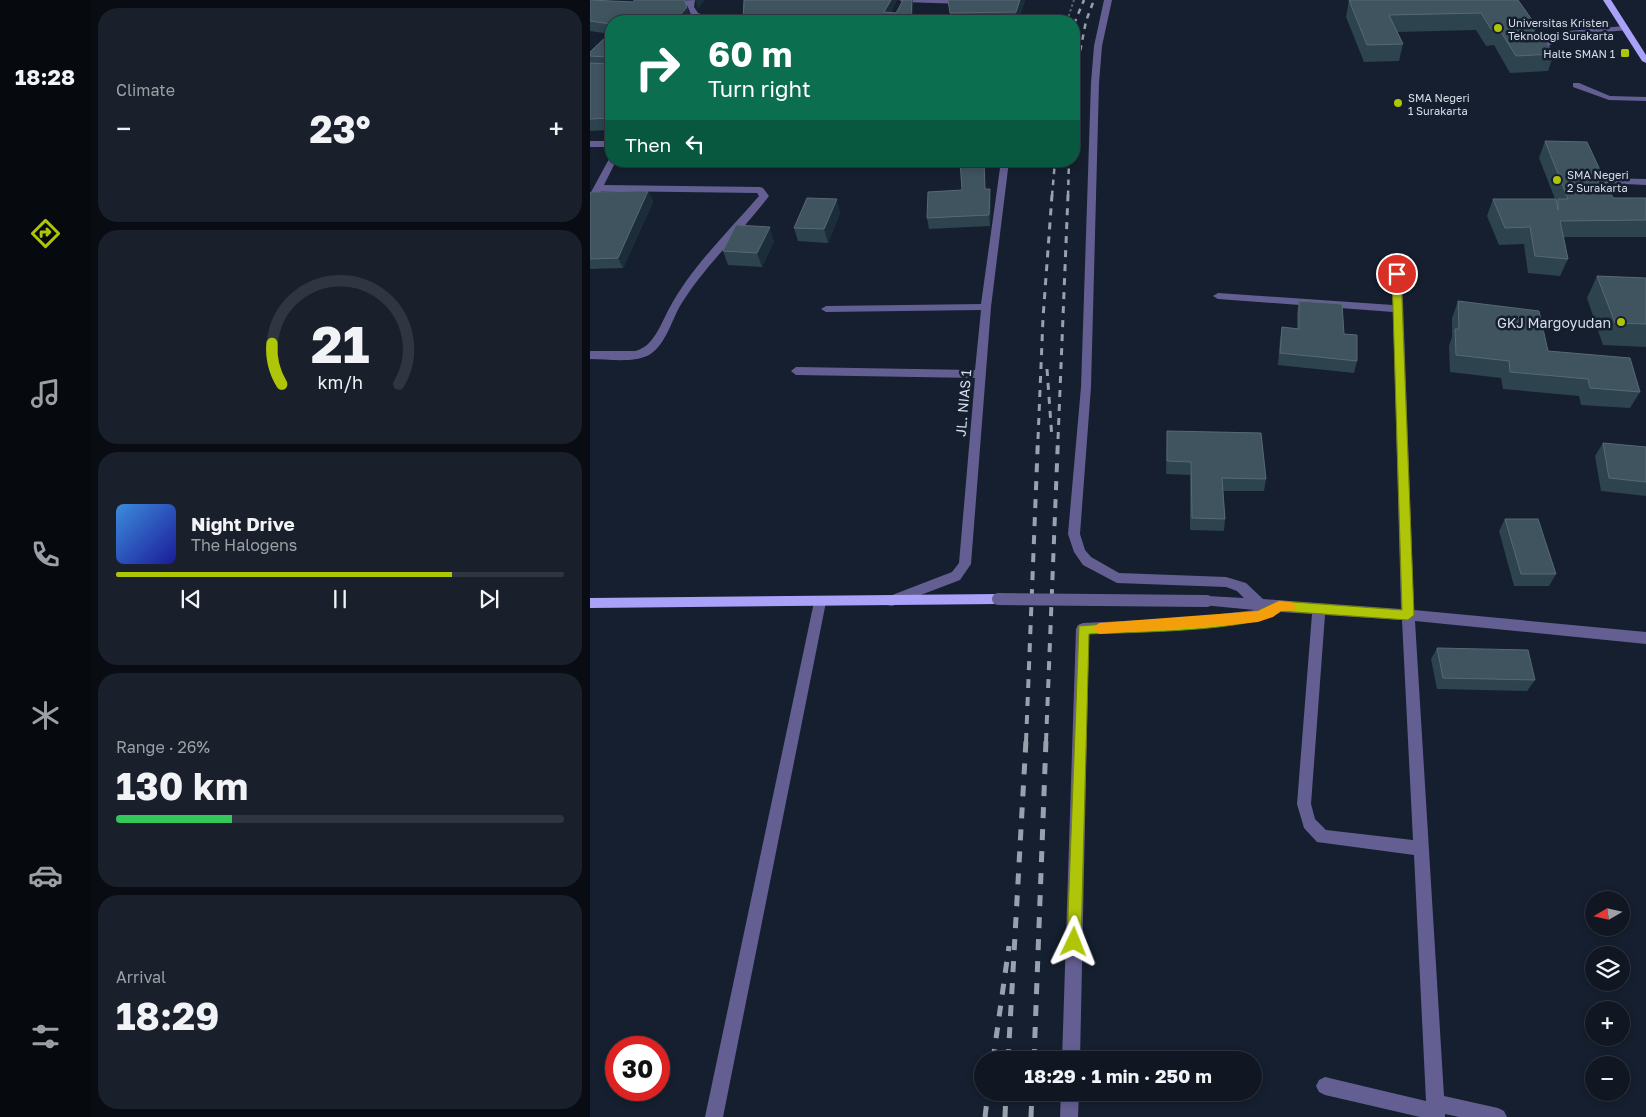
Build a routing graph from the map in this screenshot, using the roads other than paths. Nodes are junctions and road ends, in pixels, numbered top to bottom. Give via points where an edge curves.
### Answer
1 (1108, 0) edge
2 (1607, 0) edge
3 (690, 1) edge
4 (972, 2) edge
5 (660, 3) edge
6 (902, 3) edge
7 (695, 15) edge
8 (1625, 28) junction
9 (1531, 50) edge
10 (1646, 61) edge
11 (1576, 85) dead end
12 (1646, 99) edge
13 (590, 144) edge
14 (605, 144) edge
15 (609, 167) edge
16 (1004, 167) edge
17 (1606, 181) edge
18 (1646, 182) edge
19 (598, 188) junction
20 (590, 203) edge
21 (1397, 274) dead end
22 (1218, 296) dead end
23 (986, 307) junction
24 (826, 309) dead end
25 (1398, 309) junction
26 (590, 355) edge
27 (796, 371) dead end
28 (981, 374) junction
29 (998, 598) joint
30 (892, 600) junction
31 (820, 602) junction
32 (590, 603) edge
33 (1259, 604) junction
34 (1279, 606) junction
35 (1319, 609) junction
36 (1408, 615) junction
37 (1646, 638) edge
38 (1421, 848) junction
39 (1071, 1051) edge
40 (1325, 1086) dead end
41 (1070, 1101) edge
42 (1436, 1111) edge
43 (714, 1117) edge
44 (1069, 1117) edge
45 (1498, 1117) edge

1 - 33 street via 1098,46 1095,83 1086,387 1074,534 1087,561 1117,578 1226,582 1241,587
2 - 8 main road
3 - 5 street
3 - 7 street
4 - 6 street
8 - 9 street via 1571,33
8 - 10 main road
11 - 12 street via 1609,98
13 - 14 street
15 - 19 street
16 - 23 street, JL. NIAS 1
17 - 18 street
19 - 20 street
19 - 26 street via 732,188 760,190 764,196 702,268 676,305 657,342 644,353 635,355
21 - 25 street
22 - 25 street
23 - 24 street
23 - 28 street, JL. NIAS 1
25 - 36 street
27 - 28 street
28 - 30 street, JL. NIAS 1 via 965,564 956,576
29 - 30 main road
29 - 33 street, bridge
30 - 31 main road
31 - 32 main road
31 - 43 street
33 - 34 street
34 - 35 street
34 - 39 street via 1269,613 1230,620 1084,629
35 - 36 street
35 - 38 street via 1304,804 1309,823 1322,837
36 - 37 street
36 - 38 street
38 - 42 street
40 - 42 street
41 - 44 street
42 - 45 street

